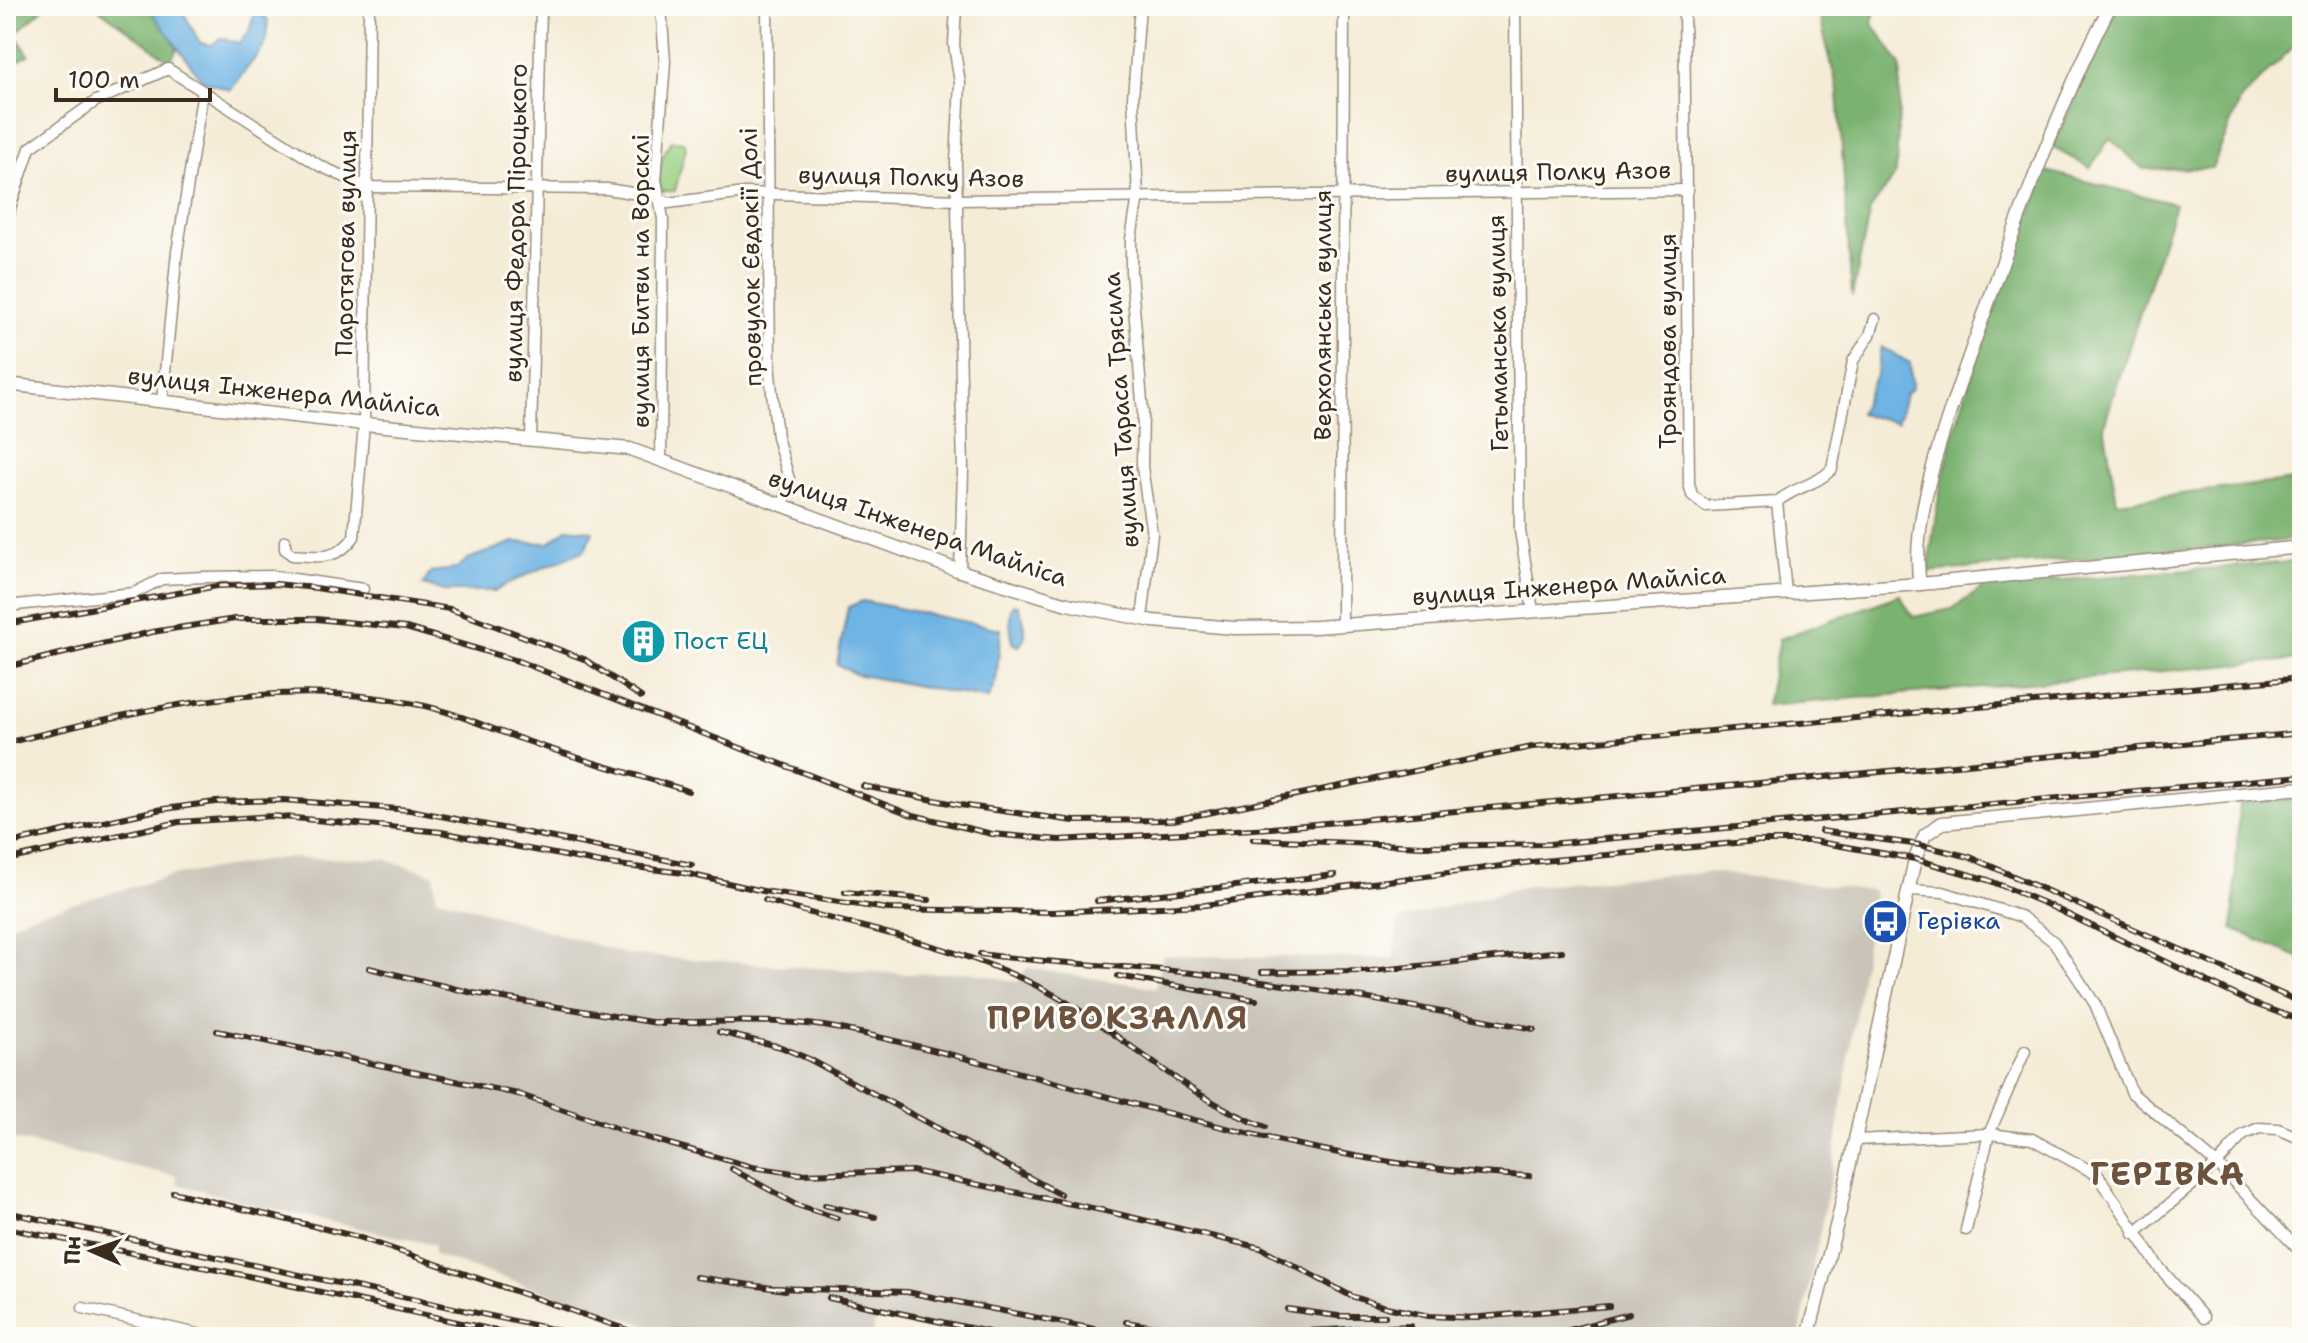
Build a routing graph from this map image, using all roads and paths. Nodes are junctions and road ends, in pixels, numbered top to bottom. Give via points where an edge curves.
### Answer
1 (369, 6) edge
2 (541, 6) edge
3 (661, 6) edge
4 (767, 6) edge
5 (956, 6) edge
6 (1140, 6) edge
7 (1344, 6) edge
8 (1515, 6) edge
9 (1684, 6) edge
10 (2110, 6) edge
11 (203, 91) junction
12 (367, 187) junction
13 (536, 189) junction
14 (1688, 190) junction
15 (1343, 193) junction
16 (1516, 193) junction
17 (770, 195) junction
18 (1138, 196) junction
19 (657, 197) junction
20 (959, 200) junction
21 (6, 239) edge
22 (1875, 319) dead end
23 (6, 384) edge
24 (162, 402) junction
25 (364, 424) junction
26 (531, 440) junction
27 (661, 460) junction
28 (1777, 502) junction
29 (784, 504) junction
30 (285, 541) dead end
31 (2302, 547) edge
32 (960, 571) junction
33 (1920, 584) junction
34 (363, 589) dead end
35 (1786, 593) junction
36 (6, 606) edge
37 (1533, 611) junction
38 (1142, 619) junction
39 (1342, 625) junction
40 (2302, 788) edge
41 (1909, 890) junction
42 (2025, 1051) dead end
43 (1989, 1134) junction
44 (2302, 1139) edge
45 (1855, 1140) junction
46 (2217, 1164) junction
47 (1966, 1230) dead end
48 (2134, 1234) junction
49 (2302, 1247) edge
50 (83, 1308) dead end
51 (2204, 1318) dead end
52 (211, 1337) edge
53 (1808, 1337) edge

1 - 12 street, Паротягова вулиця
2 - 13 street, вулиця Федора Піроцького
3 - 19 street, вулиця Битви на Ворсклі via 665,62
4 - 17 street, провулок Євдокії Долі
5 - 20 street
6 - 18 street, вулиця Тараса Трясила via 1133,98
7 - 15 street, Верхолянська вулиця
8 - 16 street, Гетьманська вулиця
9 - 14 street, Трояндова вулиця
10 - 33 street via 2035,169 1938,444 1919,537
11 - 12 street, вулиця Полку Азов via 320,166
11 - 21 street, вулиця Полку Азов via 168,69 96,101 30,148 10,208
11 - 24 street via 177,252
12 - 13 street, вулиця Полку Азов
12 - 25 street, Паротягова вулиця
13 - 19 street, вулиця Полку Азов via 607,189
13 - 26 street, вулиця Федора Піроцького
14 - 16 street, вулиця Полку Азов
14 - 28 street, Трояндова вулиця via 1692,495 1706,506
15 - 16 street, вулиця Полку Азов
15 - 18 street, вулиця Полку Азов
15 - 39 street, Верхолянська вулиця
16 - 37 street, Гетьманська вулиця via 1520,531
17 - 19 street, вулиця Полку Азов via 668,203
17 - 20 street, вулиця Полку Азов
17 - 29 street, провулок Євдокії Долі via 770,374 777,437 789,479
18 - 20 street, вулиця Полку Азов
18 - 38 street, вулиця Тараса Трясила via 1131,272 1143,413 1142,467 1152,534
19 - 27 street, вулиця Битви на Ворсклі via 663,219
20 - 32 street
22 - 28 street via 1853,361 1832,469
23 - 24 street, вулиця Інженера Майліса
24 - 25 street, вулиця Інженера Майліса
25 - 26 street, вулиця Інженера Майліса
25 - 30 street, Паротягова вулиця via 354,537 333,556 292,555
26 - 27 street, вулиця Інженера Майліса via 630,449
27 - 29 street, вулиця Інженера Майліса
28 - 35 street
29 - 32 street, вулиця Інженера Майліса
31 - 33 street, вулиця Інженера Майліса
32 - 38 street, вулиця Інженера Майліса via 1067,604
33 - 35 street, вулиця Інженера Майліса
34 - 36 street via 273,576 162,579 134,593
35 - 37 street, вулиця Інженера Майліса
37 - 39 street, вулиця Інженера Майліса
38 - 39 street, вулиця Інженера Майліса via 1234,628
40 - 41 street via 1942,823 1925,835
41 - 45 street
41 - 46 street via 1943,892 2022,917 2054,942 2095,1004 2132,1093
42 - 43 street
43 - 45 street
43 - 47 street
43 - 48 street via 2032,1139 2098,1175
44 - 46 street via 2259,1128 2243,1135
45 - 53 street
46 - 48 street
46 - 49 street via 2298,1249
48 - 51 street
50 - 52 street

